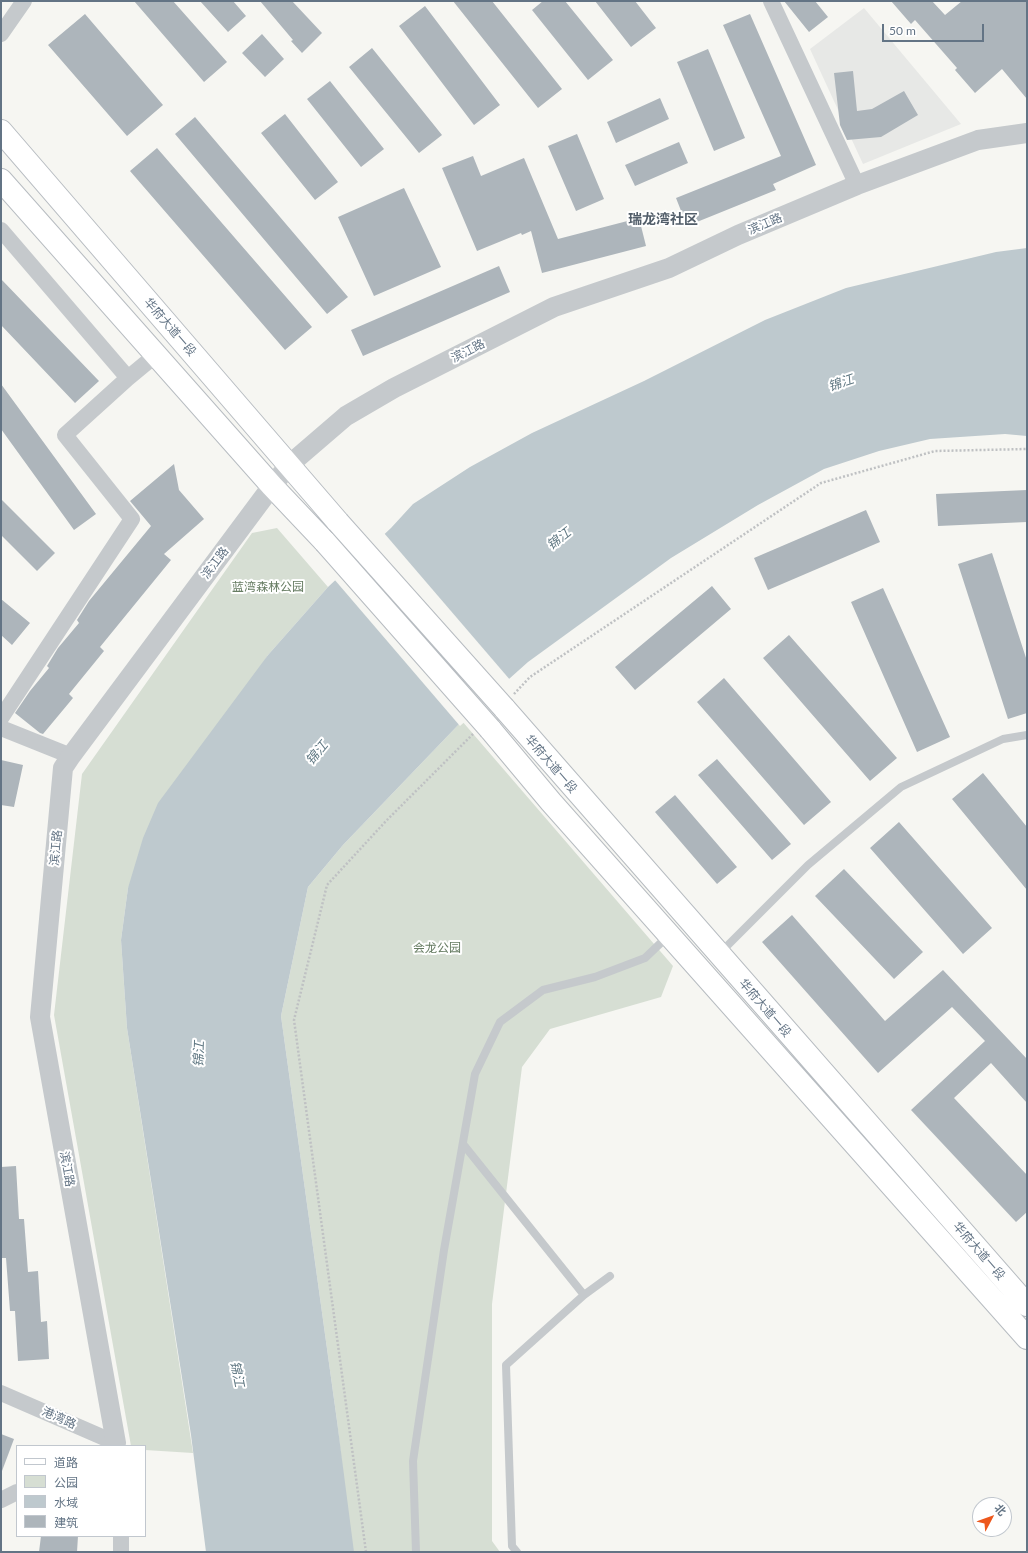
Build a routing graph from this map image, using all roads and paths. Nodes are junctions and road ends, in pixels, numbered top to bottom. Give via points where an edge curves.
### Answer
1 (24, 1) edge
2 (771, 1) edge
3 (1, 34) edge
4 (1, 131) edge
5 (1027, 133) edge
6 (1, 180) edge
7 (857, 185) junction
8 (1, 230) edge
9 (157, 354) junction
10 (128, 378) junction
11 (1027, 449) edge
12 (289, 465) junction
13 (272, 486) junction
14 (506, 704) junction
15 (1, 718) edge
16 (1, 728) edge
17 (482, 731) junction
18 (1027, 735) edge
19 (71, 756) junction
20 (670, 934) junction
21 (718, 955) junction
22 (463, 1144) junction
23 (610, 1276) dead end
24 (584, 1295) junction
25 (1027, 1305) edge
26 (1027, 1338) edge
27 (1, 1392) edge
28 (114, 1445) edge
29 (16, 1492) edge
30 (1, 1500) edge
31 (121, 1537) edge
32 (121, 1552) edge
33 (366, 1552) edge
34 (416, 1552) edge
35 (518, 1552) edge

1 - 3 street
2 - 7 street
4 - 12 main road, 华府大道一段
5 - 7 street, 滨江路 via 978,140
6 - 9 main road
7 - 12 street, 滨江路 via 738,235 669,268 554,307 394,388 346,416
8 - 10 street
9 - 10 street
9 - 13 main road
10 - 15 street via 65,435 132,519
11 - 14 path via 935,451 821,483 530,677
12 - 13 street, 滨江路
12 - 14 main road, 华府大道一段, bridge via 338,522
13 - 17 main road, bridge via 325,542
13 - 19 street, 滨江路
14 - 21 main road, 华府大道一段
16 - 19 street
17 - 20 main road via 551,802
17 - 33 path via 386,822 327,885 294,1020
18 - 21 lane via 1003,739 901,787 808,865
19 - 28 street, 滨江路 via 63,768 40,1017
20 - 22 lane via 645,958 595,977 543,990 500,1022 475,1074
20 - 26 main road
21 - 25 main road, 华府大道一段
22 - 24 lane
22 - 34 lane via 444,1250 413,1461
23 - 24 lane
24 - 35 lane via 506,1366 512,1546
27 - 28 street, 港湾路
29 - 30 street
31 - 32 street

